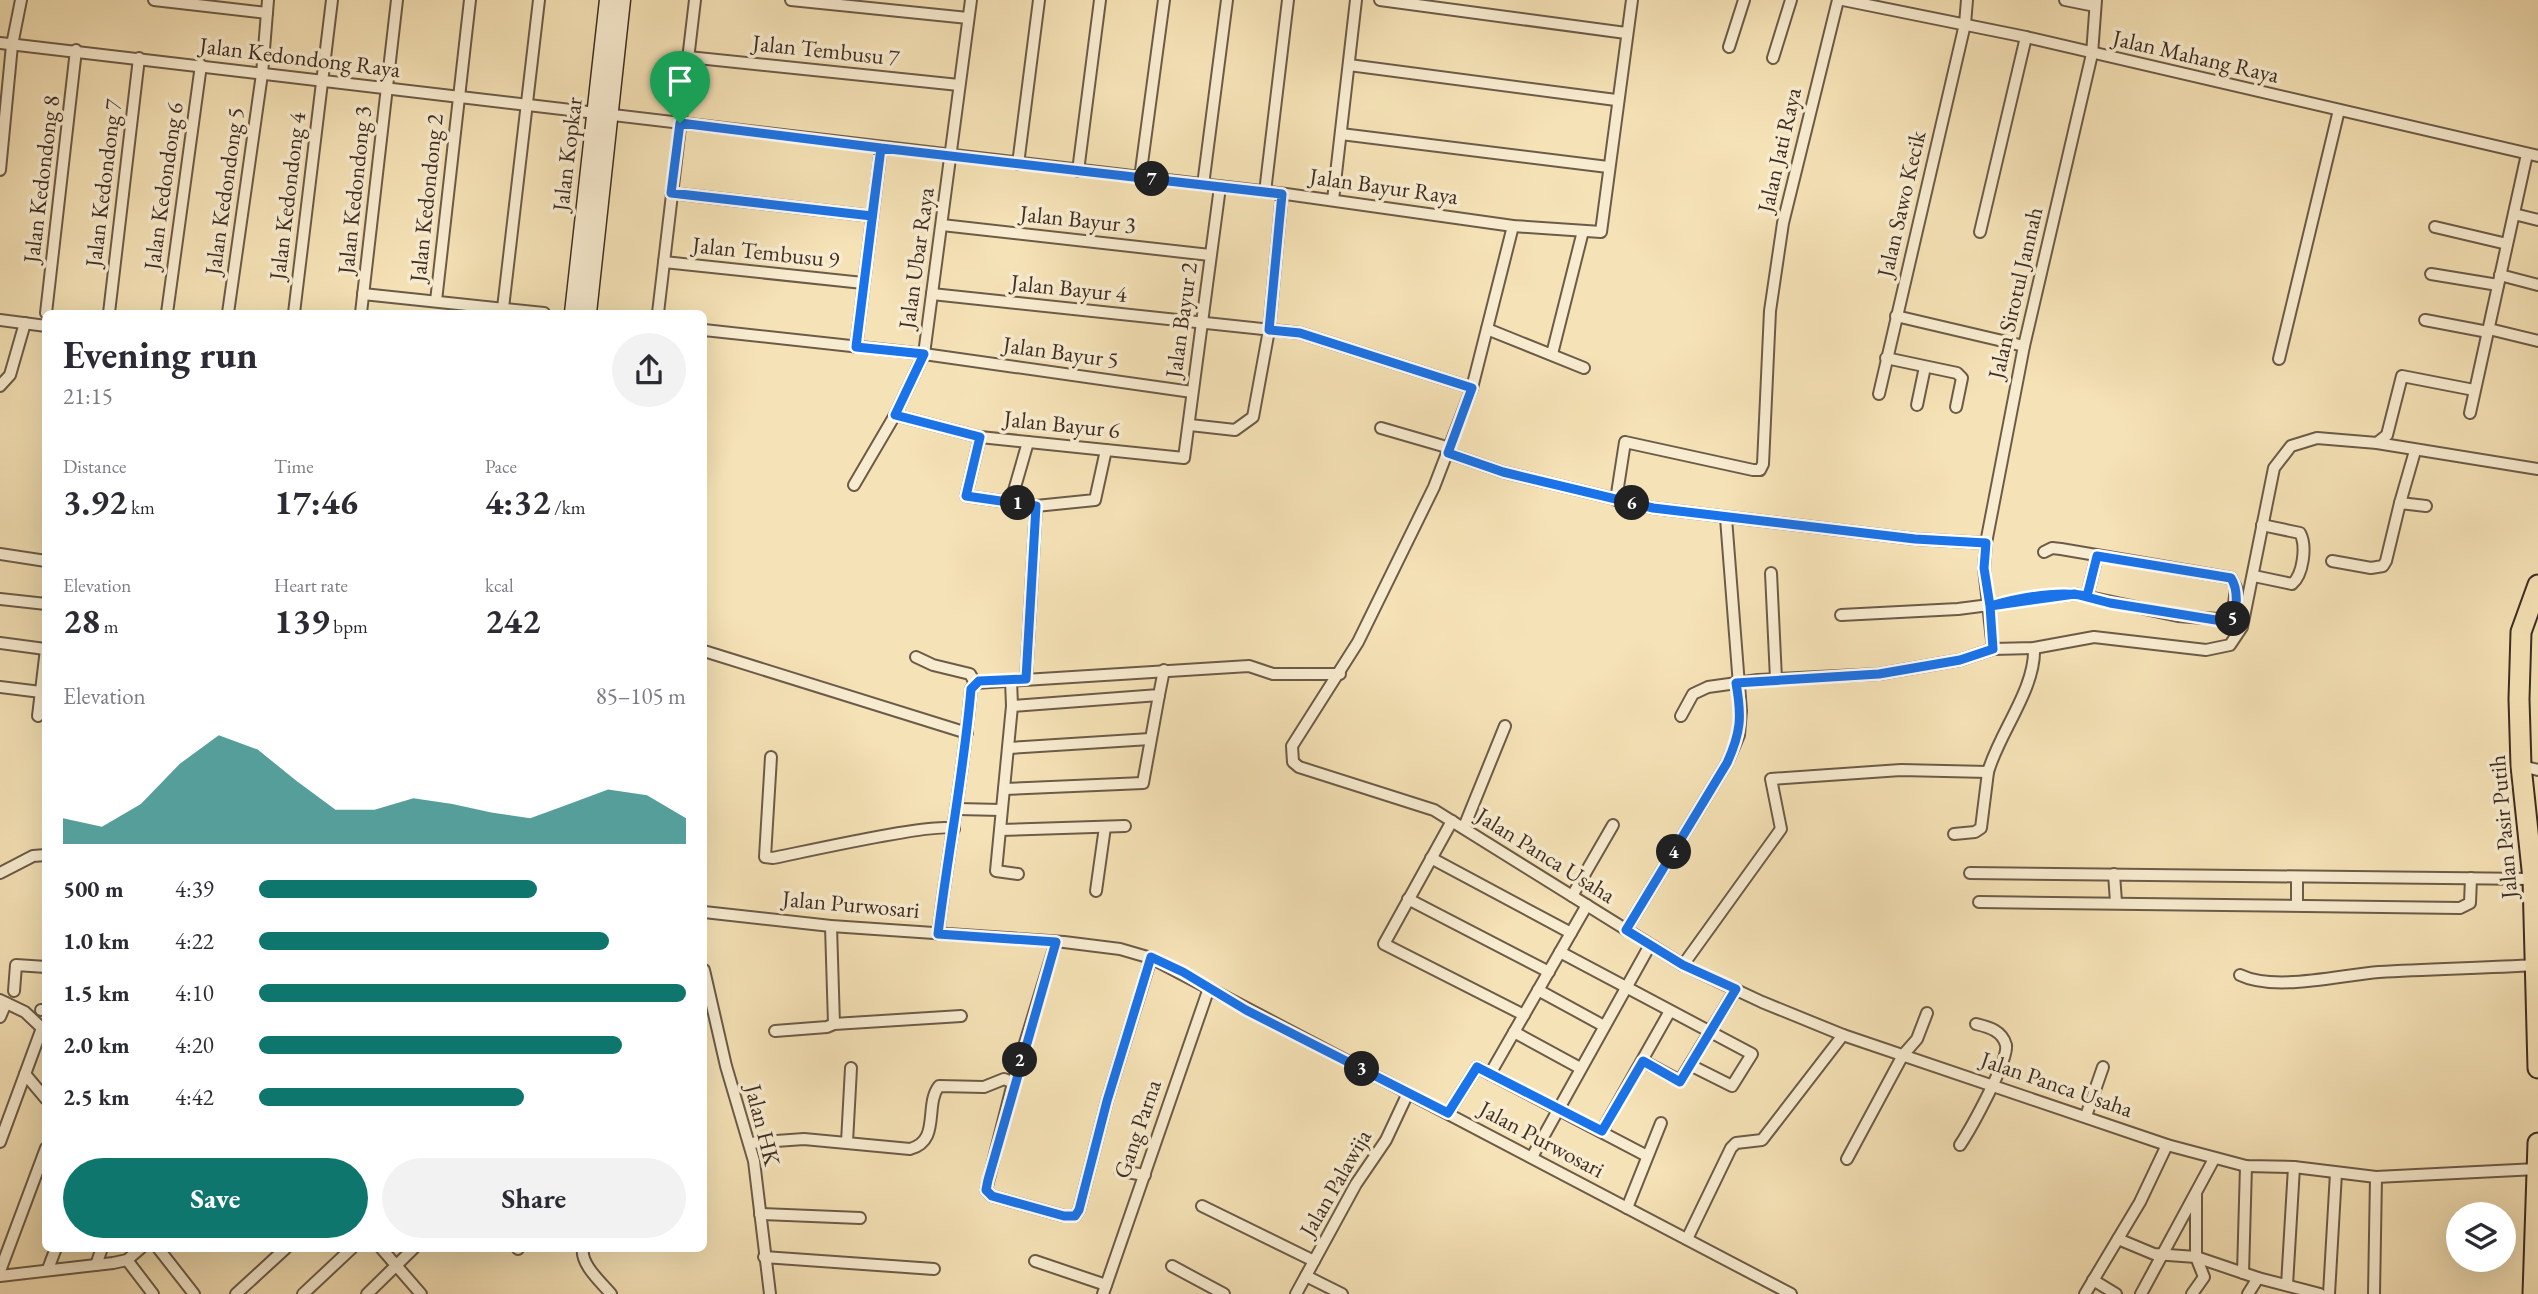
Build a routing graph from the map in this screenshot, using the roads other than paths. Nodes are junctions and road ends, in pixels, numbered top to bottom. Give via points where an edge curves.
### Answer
1 (21, 0) edge
2 (154, 0) edge
3 (268, 0) edge
4 (331, 0) edge
5 (397, 0) edge
6 (470, 0) edge
7 (539, 0) edge
8 (608, 0) edge
9 (622, 0) edge
10 (695, 0) edge
11 (791, 0) edge
12 (971, 0) edge
13 (1039, 0) edge
14 (1100, 0) edge
15 (1164, 0) edge
16 (1227, 0) edge
17 (1288, 0) edge
18 (1356, 0) edge
19 (1380, 0) edge
20 (1632, 0) edge
21 (1744, 0) edge
22 (1791, 0) edge
23 (1841, 0) edge
24 (1967, 0) edge
25 (2065, 0) edge
26 (2096, 3) edge
27 (267, 13) junction
28 (968, 18) junction
29 (1965, 24) junction
30 (1626, 33) junction
31 (2026, 37) junction
32 (6, 44) edge
33 (1730, 47) dead end
34 (76, 50) junction
35 (2092, 54) junction
36 (688, 57) junction
37 (139, 58) junction
38 (1773, 58) dead end
39 (201, 65) junction
40 (1349, 65) junction
41 (262, 74) junction
42 (322, 83) junction
43 (960, 85) junction
44 (386, 89) junction
45 (457, 99) junction
46 (1616, 100) junction
47 (526, 107) junction
48 (2339, 110) junction
49 (602, 114) junction
50 (680, 123) junction
51 (1341, 134) junction
52 (881, 148) junction
53 (2533, 155) edge
54 (950, 156) junction
55 (1018, 164) junction
56 (1608, 167) junction
57 (0, 170) edge
58 (1078, 171) junction
59 (1140, 178) junction
60 (1203, 185) junction
61 (1220, 187) junction
62 (1265, 192) junction
63 (671, 193) junction
64 (1282, 194) junction
65 (1333, 200) junction
66 (2514, 214) junction
67 (872, 216) junction
68 (2538, 220) edge
69 (942, 225) junction
70 (1513, 226) junction
71 (2435, 227) dead end
72 (1583, 231) junction
73 (1980, 233) dead end
74 (2507, 244) junction
75 (1210, 255) junction
76 (664, 262) junction
77 (2431, 274) dead end
78 (2499, 280) junction
79 (863, 283) junction
80 (2538, 285) edge
81 (363, 294) junction
82 (932, 294) junction
83 (582, 295) junction
84 (436, 301) junction
85 (503, 309) junction
86 (46, 310) edge
87 (109, 310) edge
88 (167, 310) edge
89 (228, 310) edge
90 (295, 310) edge
91 (361, 310) edge
92 (513, 310) edge
93 (574, 310) edge
94 (587, 310) edge
95 (658, 310) edge
96 (1896, 316) junction
97 (0, 320) edge
98 (2425, 320) dead end
99 (25, 323) junction
100 (1202, 323) junction
101 (42, 324) edge
102 (1487, 329) junction
103 (707, 330) edge
104 (1269, 330) junction
105 (2488, 330) junction
106 (2538, 341) edge
107 (2024, 346) junction
108 (856, 347) junction
109 (924, 354) junction
110 (1552, 354) junction
111 (1886, 358) junction
112 (2279, 359) dead end
113 (1925, 366) junction
114 (1584, 368) dead end
115 (0, 386) edge
116 (1472, 388) junction
117 (2474, 390) junction
118 (1192, 391) junction
119 (1879, 394) dead end
120 (1917, 405) dead end
121 (1956, 407) dead end
122 (2470, 413) dead end
123 (895, 415) junction
124 (1190, 425) junction
125 (1381, 428) dead end
126 (980, 437) junction
127 (1028, 442) junction
128 (2377, 443) junction
129 (1106, 450) junction
130 (1449, 451) junction
131 (2415, 451) junction
132 (1184, 458) joint
133 (2538, 469) edge
134 (854, 485) dead end
135 (1616, 500) junction
136 (1011, 501) junction
137 (2400, 503) junction
138 (1036, 506) junction
139 (2426, 506) dead end
140 (1726, 518) junction
141 (2262, 525) junction
142 (1986, 543) junction
143 (2044, 552) dead end
144 (0, 554) edge
145 (2097, 556) junction
146 (42, 560) edge
147 (2332, 561) dead end
148 (1771, 573) dead end
149 (2253, 576) junction
150 (2538, 585) edge
151 (2087, 596) junction
152 (0, 599) edge
153 (42, 604) edge
154 (1990, 606) junction
155 (1841, 615) dead end
156 (0, 643) edge
157 (42, 648) edge
158 (2034, 648) junction
159 (1993, 649) junction
160 (707, 652) edge
161 (916, 657) dead end
162 (1164, 670) junction
163 (1340, 674) junction
164 (1026, 679) junction
165 (1776, 679) junction
166 (1011, 680) junction
167 (42, 683) edge
168 (975, 683) junction
169 (1736, 683) junction
170 (0, 687) edge
171 (41, 692) junction
172 (1159, 695) junction
173 (1012, 706) junction
174 (38, 716) dead end
175 (1681, 716) dead end
176 (1505, 726) dead end
177 (967, 733) junction
178 (1150, 739) junction
179 (1009, 748) junction
180 (771, 757) dead end
181 (2530, 768) edge
182 (1988, 772) junction
183 (1004, 789) junction
184 (958, 809) junction
185 (1001, 810) junction
186 (1452, 821) junction
187 (1613, 825) dead end
188 (1125, 826) dead end
189 (1105, 827) junction
190 (1464, 827) junction
191 (954, 829) junction
192 (1000, 831) junction
193 (1954, 834) dead end
194 (42, 856) edge
195 (1431, 858) junction
196 (0, 873) edge
197 (1970, 873) dead end
198 (1018, 874) dead end
199 (2114, 874) junction
200 (2297, 877) junction
201 (2471, 878) junction
202 (2533, 879) junction
203 (1097, 891) dead end
204 (1572, 896) junction
205 (1408, 899) junction
206 (1979, 902) dead end
207 (2116, 902) junction
208 (1587, 905) junction
209 (2297, 905) junction
210 (707, 912) edge
211 (831, 926) junction
212 (1626, 930) junction
213 (1571, 933) junction
214 (938, 934) junction
215 (1056, 942) junction
216 (1650, 945) junction
217 (1560, 952) junction
218 (1151, 957) junction
219 (1683, 965) junction
220 (2537, 965) edge
221 (42, 967) edge
222 (1549, 972) junction
223 (2240, 975) dead end
224 (707, 983) edge
225 (1209, 988) junction
226 (1626, 988) junction
227 (1736, 989) junction
228 (1538, 990) junction
229 (14, 991) dead end
230 (3, 1002) edge
231 (1670, 1010) junction
232 (1927, 1013) dead end
233 (1524, 1015) junction
234 (961, 1016) dead end
235 (0, 1017) edge
236 (834, 1024) junction
237 (1976, 1024) dead end
238 (1604, 1027) junction
239 (42, 1028) edge
240 (2537, 1028) edge
241 (775, 1031) dead end
242 (1514, 1031) junction
243 (1710, 1031) junction
244 (42, 1035) edge
245 (1843, 1035) junction
246 (1903, 1055) junction
247 (1643, 1061) junction
248 (1690, 1065) junction
249 (2104, 1067) dead end
250 (851, 1068) dead end
251 (1580, 1068) junction
252 (2538, 1068) edge
253 (25, 1074) junction
254 (1490, 1074) junction
255 (1014, 1083) junction
256 (1993, 1084) junction
257 (42, 1093) edge
258 (1408, 1093) junction
259 (1558, 1108) junction
260 (1448, 1113) junction
261 (2085, 1116) junction
262 (1661, 1123) dead end
263 (1602, 1131) junction
264 (0, 1142) edge
265 (847, 1142) junction
266 (749, 1143) junction
267 (2538, 1143) edge
268 (2167, 1144) junction
269 (1960, 1145) dead end
270 (1647, 1156) junction
271 (1532, 1157) junction
272 (42, 1159) edge
273 (1847, 1159) dead end
274 (2214, 1159) junction
275 (2246, 1166) junction
276 (2294, 1167) junction
277 (2537, 1169) edge
278 (1120, 1171) dead end
279 (2336, 1173) junction
280 (1145, 1175) junction
281 (2376, 1177) junction
282 (2196, 1194) junction
283 (2537, 1202) edge
284 (1202, 1206) dead end
285 (1627, 1208) junction
286 (760, 1214) junction
287 (860, 1218) dead end
288 (2182, 1218) junction
289 (2198, 1224) junction
290 (2118, 1238) junction
291 (1687, 1239) junction
292 (54, 1252) edge
293 (101, 1252) edge
294 (136, 1252) edge
295 (161, 1252) edge
296 (282, 1252) edge
297 (348, 1252) edge
298 (384, 1252) edge
299 (410, 1252) edge
300 (582, 1252) edge
301 (2164, 1254) junction
302 (764, 1256) junction
303 (2196, 1257) junction
304 (127, 1260) junction
305 (1035, 1261) dead end
306 (1314, 1261) junction
307 (96, 1265) junction
308 (396, 1266) junction
309 (1172, 1266) dead end
310 (48, 1269) junction
311 (934, 1269) dead end
312 (2244, 1273) junction
313 (0, 1274) edge
314 (1306, 1276) junction
315 (2259, 1278) junction
316 (2093, 1280) junction
317 (2287, 1285) junction
318 (1105, 1289) edge
319 (240, 1293) edge
320 (153, 1294) edge
321 (194, 1294) edge
322 (303, 1294) edge
323 (367, 1294) edge
324 (422, 1294) edge
325 (611, 1294) edge
326 (770, 1294) edge
327 (1224, 1294) edge
328 (1296, 1294) edge
329 (1342, 1294) edge
330 (1791, 1294) edge
331 (2085, 1294) edge
332 (2116, 1294) edge
333 (2141, 1294) edge
334 (2192, 1294) edge
335 (2248, 1294) edge
336 (2320, 1294) edge
337 (2329, 1294) edge
338 (2374, 1294) edge
339 (2533, 1294) edge

1 - 32 street
2 - 27 street
3 - 27 street, Jalan Kedondong 5
4 - 42 street, Jalan Kedondong 4
5 - 44 street, Jalan Kedondong 3
6 - 45 street, Jalan Kedondong 2
7 - 47 street
8 - 49 street, Jalan Kopkar
9 - 49 street, Jalan Kopkar
10 - 36 street
11 - 28 street
12 - 28 street, Jalan Ubar Raya
13 - 55 street
14 - 58 street
15 - 59 street
16 - 60 street
17 - 62 street
18 - 40 street
19 - 30 street
20 - 30 street
21 - 33 street
22 - 38 street
23 - 29 street, Jalan Mahang Raya
23 - 135 street, Jalan Jati Raya via 1783,223 1770,311 1763,464 1759,470 1625,442
24 - 29 street, Jalan Sawo Kecik
25 - 26 street
26 - 35 street, Jalan Sirotul Jannah
27 - 41 street, Jalan Kedondong 5
28 - 43 street, Jalan Ubar Raya
29 - 31 street, Jalan Mahang Raya
29 - 96 street, Jalan Sawo Kecik
30 - 46 street
31 - 35 street, Jalan Mahang Raya
31 - 73 street
32 - 34 street, Jalan Kedondong Raya
32 - 57 street
34 - 37 street, Jalan Kedondong Raya
34 - 86 street, Jalan Kedondong 8
35 - 48 street, Jalan Mahang Raya
35 - 107 street, Jalan Sirotul Jannah
36 - 43 street, Jalan Tembusu 7
36 - 50 street
37 - 39 street, Jalan Kedondong Raya
37 - 87 street, Jalan Kedondong 7
39 - 41 street, Jalan Kedondong Raya
39 - 88 street, Jalan Kedondong 6
40 - 46 street
40 - 51 street
41 - 42 street, Jalan Kedondong Raya
41 - 89 street, Jalan Kedondong 5
42 - 44 street, Jalan Kedondong Raya
42 - 90 street, Jalan Kedondong 4
43 - 54 street, Jalan Ubar Raya
44 - 45 street, Jalan Kedondong Raya
44 - 81 street, Jalan Kedondong 3
45 - 47 street, Jalan Kedondong Raya
45 - 84 street, Jalan Kedondong 2
46 - 56 street
47 - 49 street, Jalan Kedondong Raya
47 - 85 street
48 - 53 street, Jalan Mahang Raya
48 - 112 street
49 - 50 street, Jalan Bayur Raya
49 - 83 street, Jalan Kopkar
50 - 52 street, Jalan Bayur Raya
50 - 63 street
51 - 56 street
51 - 65 street
52 - 54 street, Jalan Bayur Raya
52 - 67 street
53 - 66 street
54 - 55 street, Jalan Bayur Raya
54 - 69 street, Jalan Ubar Raya
55 - 58 street, Jalan Bayur Raya
56 - 72 street via 1601,232
58 - 59 street, Jalan Bayur Raya
59 - 60 street, Jalan Bayur Raya
60 - 61 street, Jalan Bayur Raya
61 - 62 street, Jalan Bayur Raya
61 - 75 street, Jalan Bayur 2
62 - 64 street, Jalan Bayur Raya
63 - 67 street
63 - 76 street
64 - 65 street, Jalan Bayur Raya
64 - 104 street
65 - 70 street, Jalan Bayur Raya
66 - 68 street
66 - 74 street
67 - 79 street
69 - 75 street, Jalan Bayur 3
69 - 82 street, Jalan Ubar Raya
70 - 72 street, Jalan Bayur Raya
70 - 102 street, Jalan Panca Usaha
71 - 74 street
72 - 110 street
74 - 78 street
75 - 100 street, Jalan Bayur 2
76 - 79 street, Jalan Tembusu 9
76 - 95 street
77 - 78 street
78 - 80 street
78 - 105 street
79 - 108 street
81 - 84 street
81 - 91 street, Jalan Kedondong 3
82 - 100 street, Jalan Bayur 4
82 - 109 street, Jalan Ubar Raya
83 - 93 street, Jalan Kopkar
83 - 94 street, Jalan Kopkar
84 - 85 street
85 - 92 street
96 - 107 street
96 - 111 street, Jalan Sawo Kecik
97 - 99 street
98 - 105 street
99 - 101 street
99 - 115 street via 10,375
100 - 104 street, Jalan Bayur 4
100 - 118 street, Jalan Bayur 2
102 - 110 street
102 - 116 street, Jalan Panca Usaha
103 - 108 street, Jalan Bayur 5
104 - 116 street, Jalan Bayur 4 via 1300,333
104 - 124 street via 1253,417 1235,430
105 - 106 street
105 - 117 street
107 - 142 street, Jalan Sirotul Jannah
108 - 109 street, Jalan Bayur 5
109 - 118 street, Jalan Bayur 5
109 - 123 street, Jalan Ubar Raya
110 - 114 street
111 - 113 street
111 - 119 street, Jalan Sawo Kecik
113 - 120 street
113 - 121 street via 1962,378
116 - 130 street, Jalan Panca Usaha
117 - 122 street
117 - 128 street via 2402,376 2387,435
118 - 124 street, Jalan Bayur 2
123 - 126 street, Jalan Bayur 6
123 - 134 street, Jalan Ubar Raya
124 - 132 street, Jalan Bayur 2
125 - 130 street
126 - 127 street, Jalan Bayur 6
126 - 136 street via 966,496
127 - 129 street, Jalan Bayur 6
127 - 136 street
128 - 131 street
128 - 141 street via 2317,438 2291,446 2274,468
129 - 132 street, Jalan Bayur 6
129 - 138 street via 1095,500
130 - 135 street via 1503,472
130 - 163 street, Jalan Panca Usaha via 1390,582
131 - 133 street
131 - 137 street
135 - 140 street
136 - 138 street
137 - 139 street
137 - 147 street via 2382,566
138 - 164 street
140 - 142 street
140 - 169 street
141 - 149 street
141 - 149 street via 2300,533 2301,570 2292,584
142 - 154 street, Jalan Sirotul Jannah via 1984,568
143 - 145 street via 2052,548
144 - 146 street
145 - 151 street
145 - 151 street via 2231,578 2236,588 2234,614 2228,622
148 - 165 street
149 - 158 street via 2242,628 2230,645 2206,650 2094,637
150 - 181 highway, Jalan Pasir Putih via 2521,632
151 - 154 street via 2039,597
152 - 153 street
154 - 155 street
154 - 159 street, Jalan Sirotul Jannah
156 - 157 street
158 - 159 street
158 - 182 street via 2034,669
159 - 165 street via 1960,660 1879,674
160 - 177 street
161 - 168 street via 970,674
162 - 163 street via 1249,666 1273,674
162 - 164 street
162 - 172 street
163 - 186 street, Jalan Panca Usaha via 1294,742 1290,751 1293,762 1434,810
164 - 166 street
165 - 169 street
166 - 168 street
166 - 173 street
167 - 171 street
168 - 177 street
169 - 175 street via 1697,691
169 - 212 street via 1740,736
170 - 171 street
171 - 174 street
172 - 173 street
172 - 178 street
173 - 179 street
176 - 190 street
177 - 184 street
178 - 179 street
178 - 183 street via 1143,783
179 - 183 street
180 - 191 street via 763,850 767,859 921,829
181 - 202 highway, Jalan Pasir Putih
182 - 193 street via 1981,828
182 - 219 street via 1901,770 1771,779 1781,829
183 - 185 street
184 - 185 street
184 - 191 street
185 - 192 street
186 - 190 street, Jalan Panca Usaha
186 - 195 street
187 - 204 street
188 - 189 street
189 - 192 street
189 - 203 street
190 - 204 street, Jalan Panca Usaha
191 - 214 street
192 - 198 street via 996,872
194 - 196 street
195 - 205 street
195 - 213 street
197 - 199 street
199 - 200 street
199 - 207 street
200 - 201 street
200 - 209 street
201 - 202 street
201 - 209 street via 2470,903 2460,908
202 - 220 highway, Jalan Pasir Putih
204 - 208 street, Jalan Panca Usaha
205 - 222 street
205 - 233 street via 1384,944
206 - 207 street
207 - 209 street
208 - 212 street, Jalan Panca Usaha
208 - 213 street
210 - 211 street, Jalan Purwosari
211 - 214 street, Jalan Purwosari
211 - 236 street
212 - 216 street, Jalan Panca Usaha
213 - 217 street
214 - 215 street, Jalan Purwosari
215 - 218 street, Jalan Purwosari
215 - 255 street
216 - 219 street, Jalan Panca Usaha
216 - 226 street
217 - 222 street
217 - 226 street
218 - 225 street, Jalan Purwosari
218 - 255 street via 1075,1216 992,1196 986,1190
219 - 227 street, Jalan Panca Usaha
220 - 223 street via 2259,982
220 - 240 highway, Jalan Pasir Putih
221 - 229 street via 16,965
222 - 228 street
224 - 266 street, Jalan HK
225 - 258 street, Jalan Purwosari
225 - 280 street, Gang Parna
226 - 231 street
226 - 238 street
227 - 243 street
227 - 245 street, Jalan Panca Usaha
228 - 233 street
228 - 238 street
230 - 235 street
230 - 239 street
231 - 243 street
231 - 247 street
232 - 246 street via 1917,1039
233 - 242 street
234 - 236 street
236 - 241 street
237 - 256 street via 1991,1027 2006,1044
238 - 251 street
240 - 252 highway, Jalan Pasir Putih
242 - 251 street
242 - 254 street
243 - 248 street
243 - 248 street via 1752,1054 1732,1086
244 - 253 street
245 - 246 street, Jalan Panca Usaha
245 - 291 street via 1762,1140 1736,1143 1731,1148
246 - 256 street, Jalan Panca Usaha
246 - 273 street
247 - 248 street via 1680,1082
247 - 263 street
249 - 261 street
250 - 265 street
251 - 259 street
253 - 257 street
253 - 264 street
254 - 259 street
254 - 260 street via 1477,1067
255 - 265 street via 1004,1079 984,1087 939,1086 933,1095 928,1136 918,1147
256 - 261 street, Jalan Panca Usaha
256 - 269 street
258 - 260 street, Jalan Purwosari
258 - 306 street, Jalan Palawija via 1386,1140
259 - 263 street
259 - 271 street
260 - 271 street, Jalan Purwosari
261 - 268 street, Jalan Panca Usaha
262 - 270 street
263 - 270 street
265 - 266 street
266 - 286 street, Jalan HK
267 - 277 highway
268 - 274 street, Jalan Panca Usaha
268 - 290 street
270 - 285 street
271 - 285 street, Jalan Purwosari
272 - 313 street
274 - 275 street, Jalan Panca Usaha
274 - 282 street
275 - 276 street, Jalan Panca Usaha
275 - 312 street
276 - 279 street, Jalan Panca Usaha
276 - 317 street
277 - 281 street, Jalan Panca Usaha
277 - 283 highway
278 - 280 street
279 - 281 street, Jalan Panca Usaha
279 - 337 street
280 - 318 street, Gang Parna
281 - 338 street
282 - 288 street
282 - 289 street
283 - 339 highway
284 - 306 street
285 - 291 street, Jalan Purwosari
286 - 287 street
286 - 302 street, Jalan HK
288 - 289 street
288 - 301 street
289 - 303 street
290 - 301 street
290 - 316 street
291 - 330 street, Jalan Purwosari
292 - 310 street
293 - 307 street
294 - 304 street
295 - 321 street
296 - 319 street
297 - 322 street
298 - 308 street
299 - 308 street
300 - 325 street
301 - 303 street
301 - 333 street
302 - 311 street
302 - 326 street, Jalan HK
303 - 312 street
303 - 334 street via 2204,1277
304 - 307 street
304 - 320 street
305 - 318 street
306 - 314 street, Jalan Palawija
307 - 310 street
308 - 323 street
308 - 324 street
309 - 327 street
310 - 313 street
312 - 315 street
314 - 328 street, Jalan Palawija
314 - 329 street
315 - 317 street
315 - 335 street
316 - 331 street
316 - 332 street
317 - 336 street

